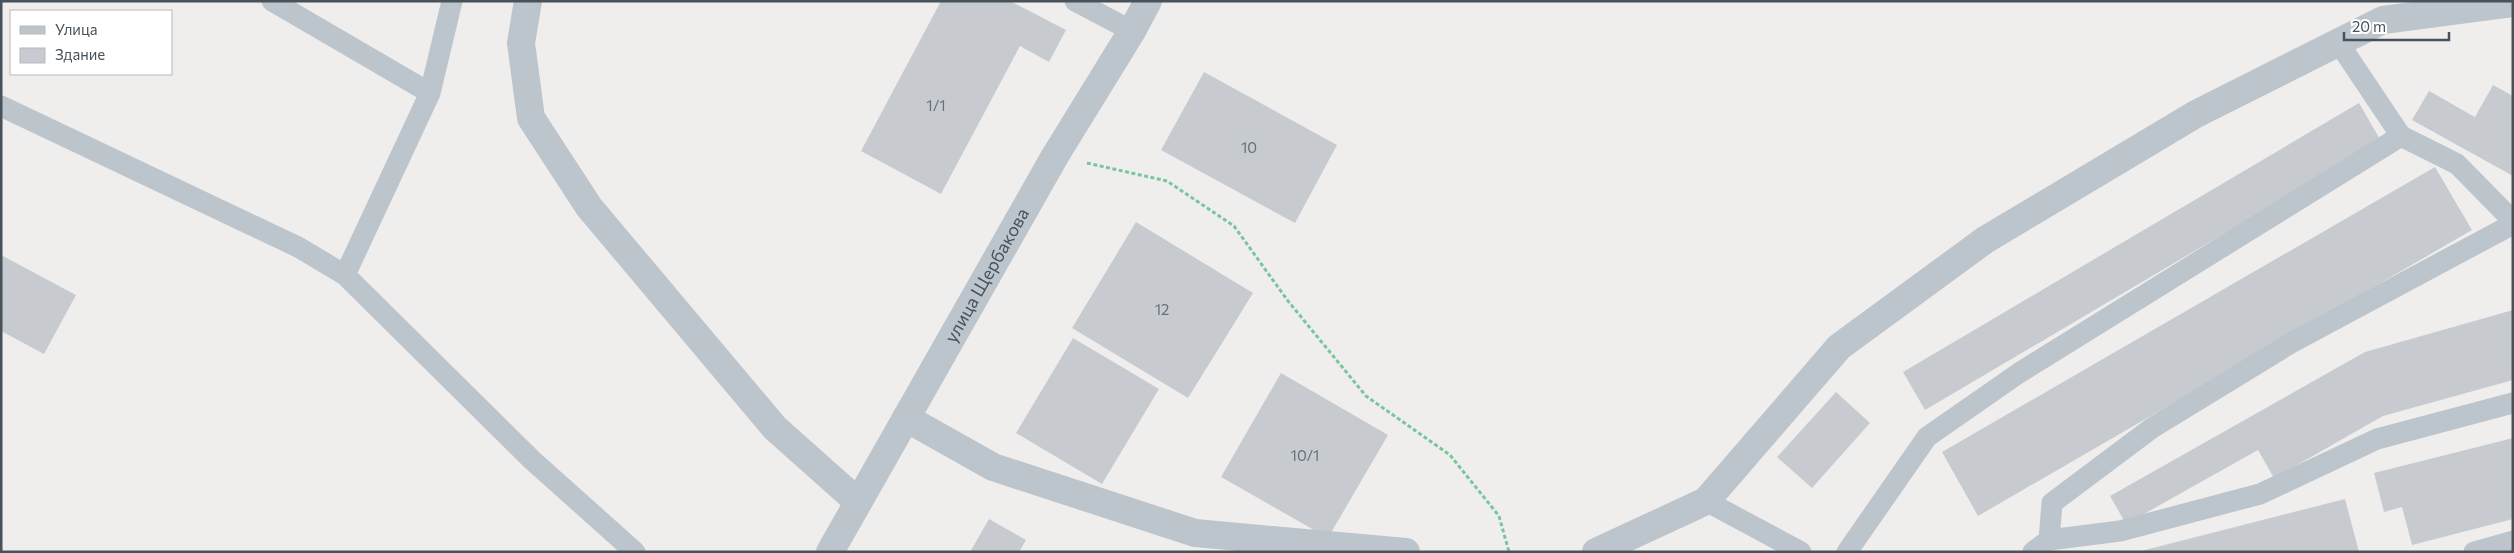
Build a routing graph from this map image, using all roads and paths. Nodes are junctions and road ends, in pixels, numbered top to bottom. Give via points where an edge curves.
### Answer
1 (272, 1) edge
2 (452, 1) edge
3 (528, 1) edge
4 (1075, 1) edge
5 (1148, 1) edge
6 (2513, 3) edge
7 (1132, 31) junction
8 (2338, 42) junction
9 (430, 92) junction
10 (1, 106) edge
11 (2401, 136) junction
12 (1055, 156) junction
13 (2513, 222) edge
14 (345, 275) junction
15 (2513, 403) edge
16 (906, 418) junction
17 (1706, 501) junction
18 (858, 502) junction
19 (2513, 541) edge
20 (1194, 542) edge
21 (2041, 546) edge
22 (635, 552) edge
23 (830, 552) edge
24 (1406, 552) edge
25 (1509, 552) edge
26 (1596, 552) edge
27 (1801, 552) edge
28 (1847, 552) edge
29 (2474, 552) edge

1 - 9 lane
2 - 9 lane
3 - 18 street via 521,43 531,118 589,207 775,428
4 - 7 lane
5 - 7 street, улица Щербакова
6 - 8 street via 2383,20
7 - 12 street, улица Щербакова
8 - 11 lane
8 - 17 street via 2196,114 1985,240 1839,347
9 - 14 lane
10 - 14 lane via 298,247
11 - 13 lane via 2457,164
11 - 28 lane via 2019,373 1927,437
12 - 16 street, улица Щербакова
12 - 25 path via 1167,181 1234,226 1288,301 1366,396 1450,455 1499,516
13 - 21 lane via 2291,343 2152,428 2052,504
14 - 22 lane via 532,460
15 - 21 lane via 2377,439 2260,494 2120,531
16 - 18 street, улица Щербакова
16 - 20 street via 993,467
17 - 26 street
17 - 27 lane
18 - 23 street, улица Щербакова
19 - 29 lane
20 - 24 street

